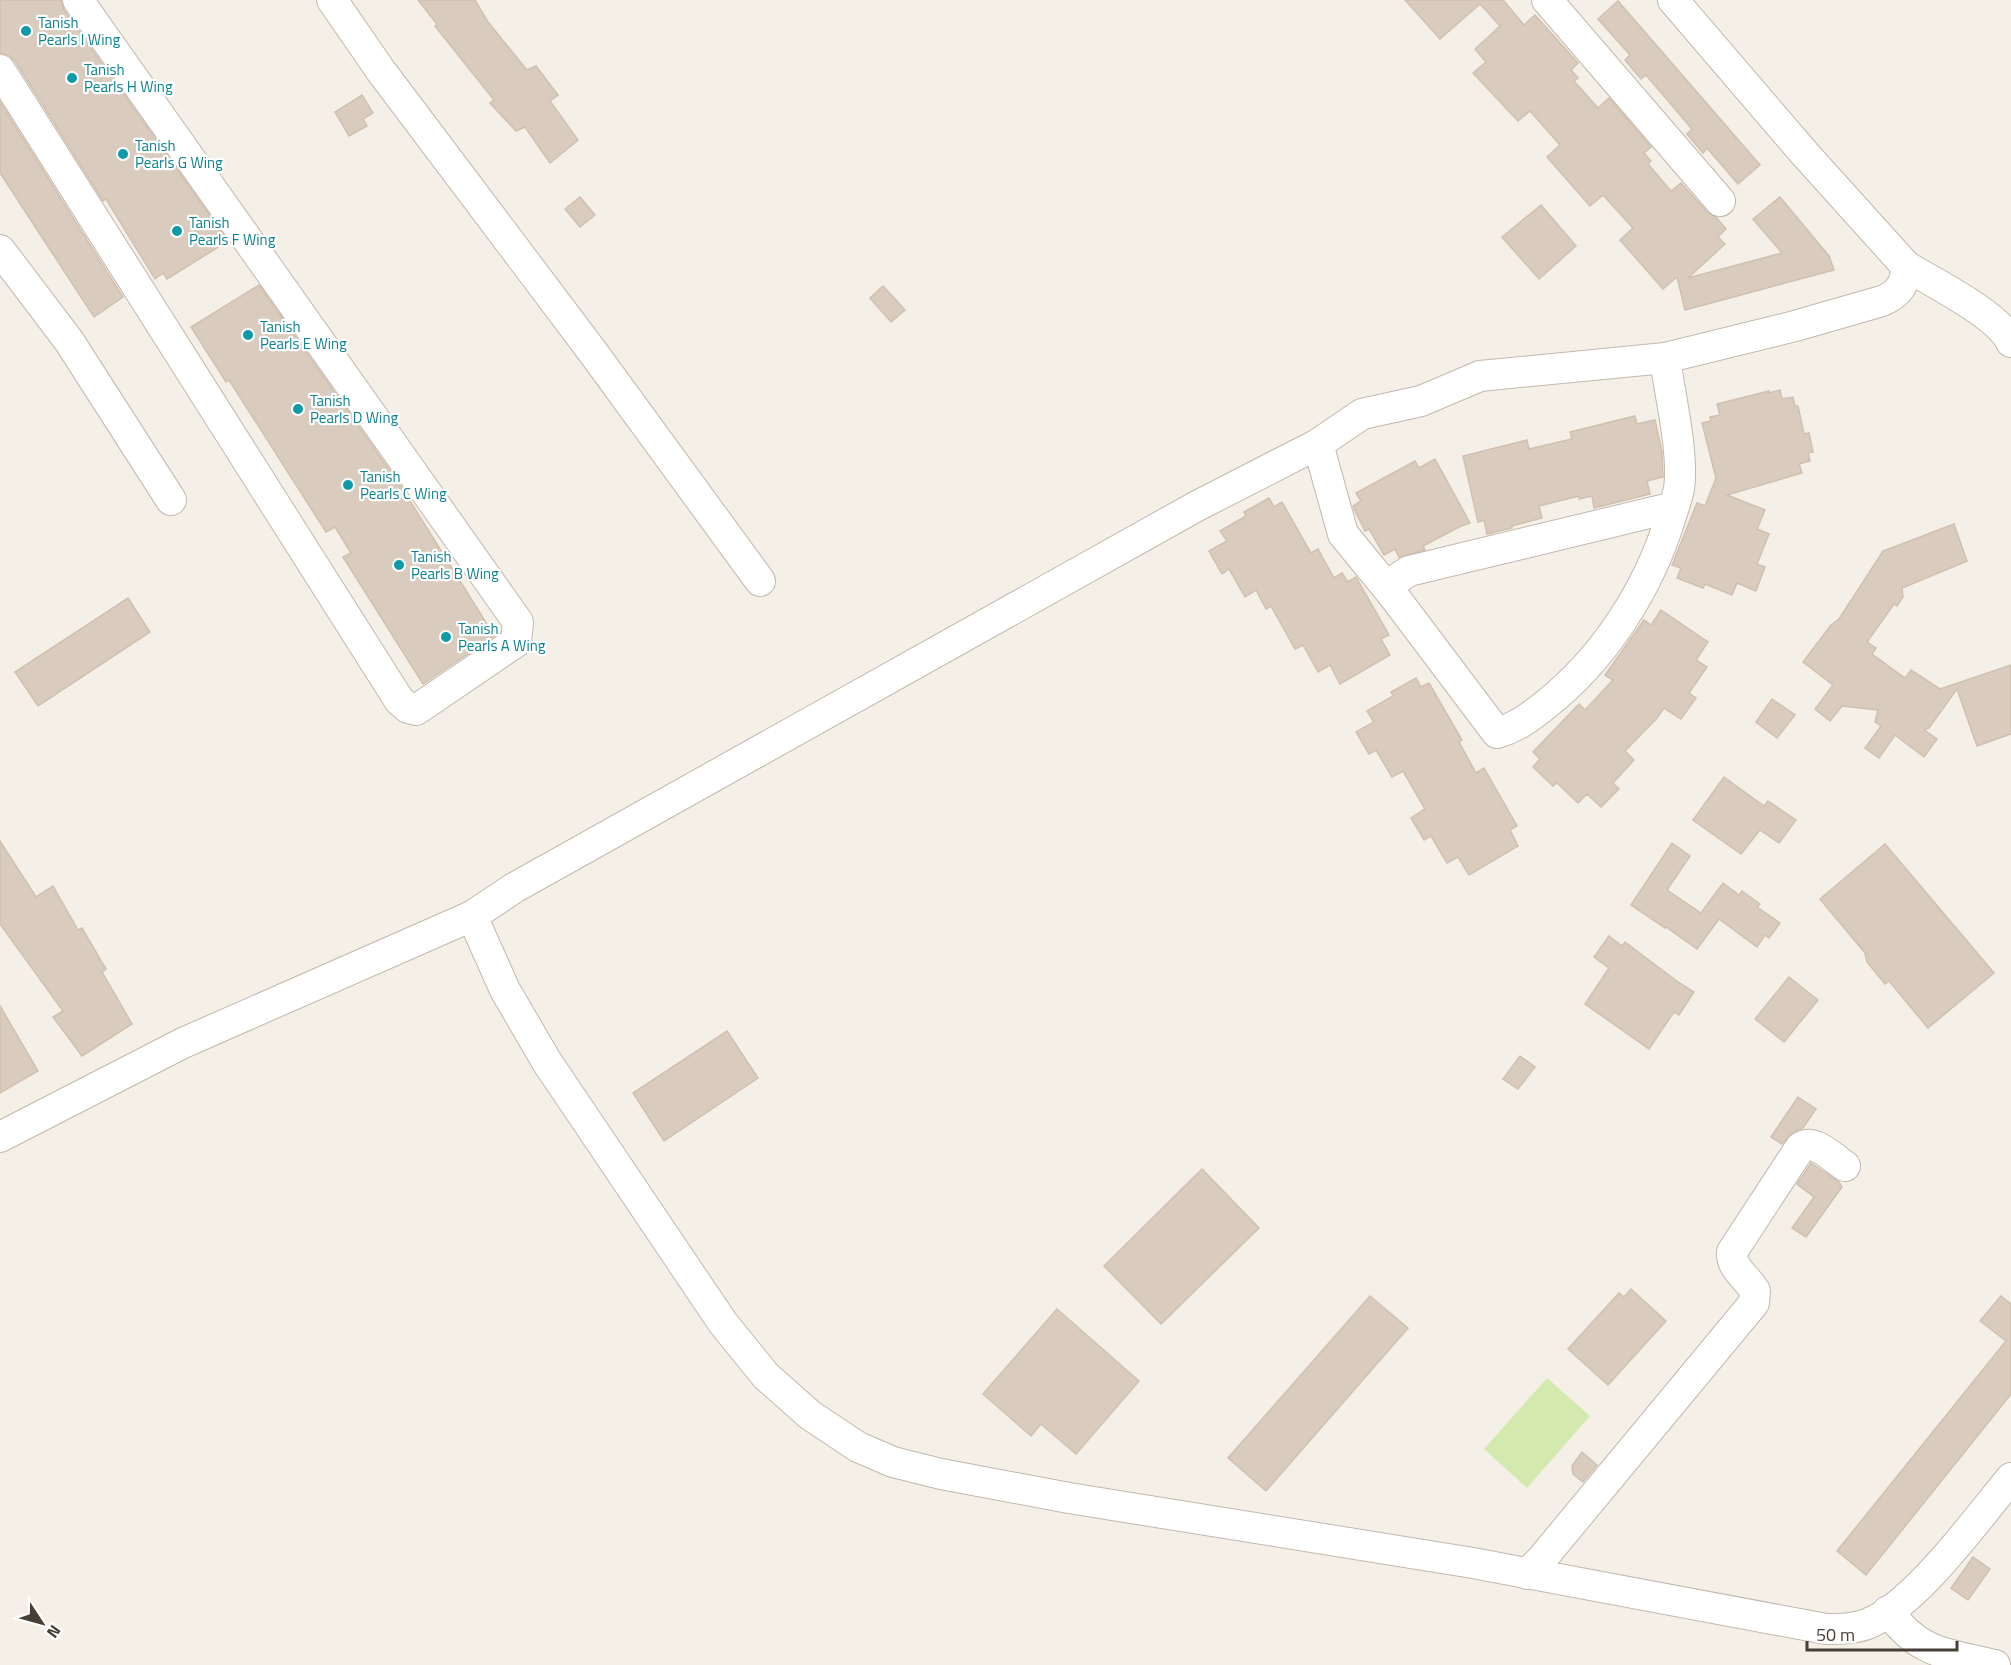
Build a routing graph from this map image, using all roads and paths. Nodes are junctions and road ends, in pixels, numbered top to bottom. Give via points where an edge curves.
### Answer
1 (78, 0) edge
2 (332, 0) edge
3 (1547, 0) edge
4 (1673, 0) edge
5 (0, 70) edge
6 (1720, 201) dead end
7 (0, 250) edge
8 (1906, 266) junction
9 (2011, 342) edge
10 (1665, 358) junction
11 (1318, 444) junction
12 (171, 500) dead end
13 (1674, 507) junction
14 (760, 581) dead end
15 (1394, 595) junction
16 (472, 916) junction
17 (0, 1137) edge
18 (1845, 1166) dead end
19 (2011, 1478) edge
20 (1527, 1574) junction
21 (1888, 1611) junction
22 (1995, 1665) edge

1 - 5 street via 518,622 516,642 416,710 399,700
2 - 14 street
3 - 6 street
4 - 8 street
7 - 12 street via 69,341
8 - 9 street via 1994,321
8 - 10 street via 1901,288 1882,302
10 - 11 street via 1480,376 1421,401 1362,414
10 - 13 street via 1680,465
11 - 15 street via 1343,534
11 - 16 street via 1197,506 514,888
13 - 15 street via 1409,571 1394,581
13 - 15 street via 1637,596 1605,645 1551,700 1526,720 1497,733
16 - 17 street via 183,1043
16 - 20 street via 505,990 547,1062 723,1323 766,1376 810,1415 858,1447 893,1462 941,1474
18 - 20 street via 1811,1144 1800,1148 1732,1252 1736,1268 1755,1291 1754,1303
19 - 21 street via 1925,1580
20 - 21 street via 1826,1629 1868,1624
21 - 22 street via 1918,1643

